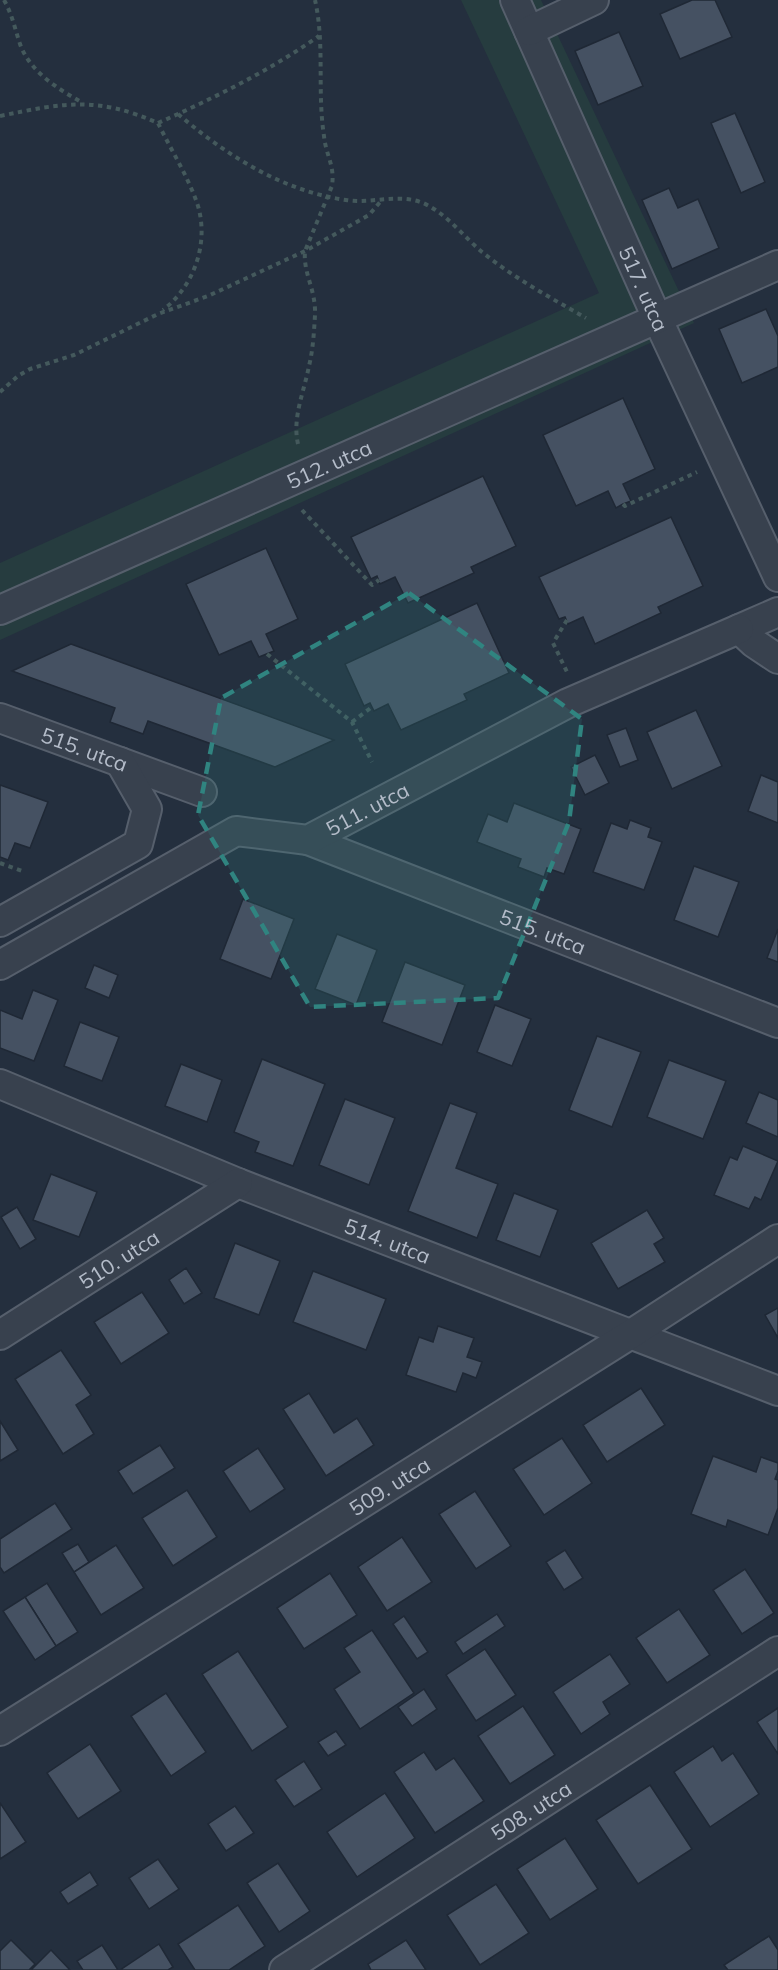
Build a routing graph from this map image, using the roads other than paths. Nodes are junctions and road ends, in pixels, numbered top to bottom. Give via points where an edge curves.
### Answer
1 (515, 0) edge
2 (594, 0) edge
3 (529, 31) junction
4 (778, 265) edge
5 (657, 318) junction
6 (778, 577) edge
7 (0, 610) edge
8 (778, 612) edge
9 (739, 629) junction
10 (778, 659) edge
11 (0, 718) edge
12 (120, 762) junction
13 (202, 792) dead end
14 (308, 840) junction
15 (0, 922) edge
16 (0, 965) edge
17 (778, 1023) edge
18 (0, 1084) edge
19 (238, 1182) junction
20 (778, 1239) edge
21 (631, 1334) junction
22 (0, 1335) edge
23 (778, 1390) edge
24 (778, 1651) edge
25 (0, 1731) edge
26 (284, 1970) edge

1 - 3 street, 517. utca
2 - 3 street
3 - 5 street, 517. utca
4 - 5 street, 512. utca
5 - 6 street, 517. utca
5 - 7 street, 512. utca
8 - 9 street
9 - 10 street
9 - 14 street, 511. utca via 568,703
11 - 12 street, 515. utca
12 - 13 street, 515. utca
12 - 15 street via 147,809 138,844
14 - 16 street, 511. utca via 236,831
14 - 17 street, 515. utca
18 - 19 street, 514. utca
19 - 21 street, 514. utca
19 - 22 street, 510. utca
20 - 21 street, 509. utca
21 - 23 street, 514. utca
21 - 25 street, 509. utca
24 - 26 street, 508. utca

